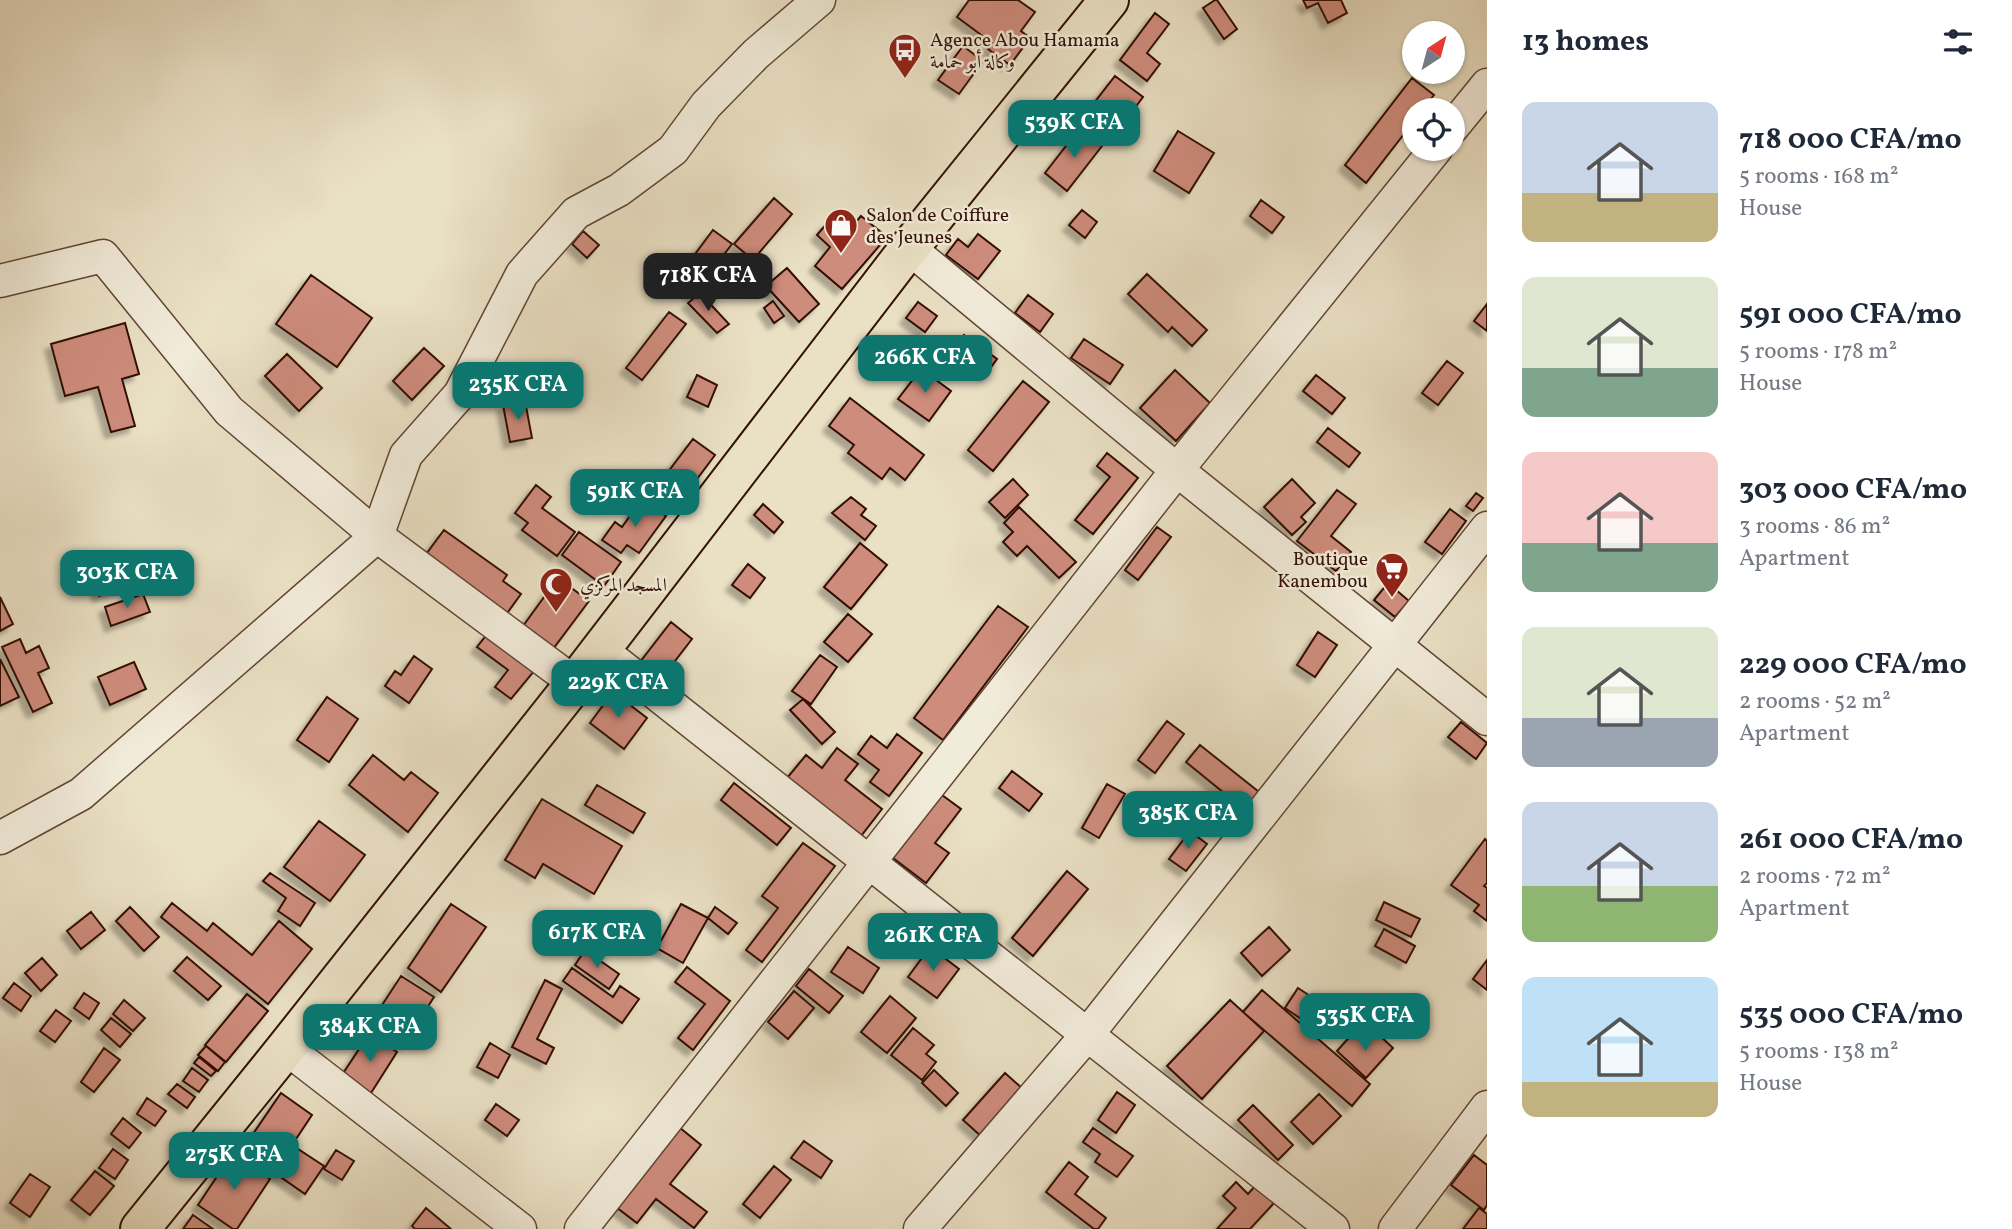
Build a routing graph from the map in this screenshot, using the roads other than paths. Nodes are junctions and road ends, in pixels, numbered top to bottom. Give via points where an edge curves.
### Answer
1 (819, 0) edge
2 (1109, 0) edge
3 (1487, 85) edge
4 (1465, 112) edge
5 (1426, 161) edge
6 (909, 248) junction
7 (0, 281) edge
8 (1177, 470) junction
9 (1487, 528) edge
10 (377, 536) junction
11 (1395, 645) junction
12 (601, 650) junction
13 (575, 683) junction
14 (1487, 719) edge
15 (0, 838) edge
16 (869, 863) junction
17 (1087, 1035) junction
18 (286, 1048) junction
19 (1487, 1107) edge
20 (145, 1227) edge
21 (520, 1229) edge
22 (581, 1229) edge
23 (920, 1229) edge
24 (1333, 1229) edge
25 (1395, 1229) edge

1 - 10 street via 706,105 673,150 619,190 576,214 523,274 460,394 406,455
2 - 6 main road
3 - 4 street
5 - 8 street
6 - 8 street
6 - 12 main road
7 - 10 street via 103,256 229,411
8 - 11 street
8 - 16 street
9 - 11 street
10 - 13 street
10 - 15 street via 82,794
11 - 14 street
11 - 17 street
12 - 13 main road
12 - 16 street
13 - 18 main road
16 - 17 street
16 - 22 street
17 - 23 street
17 - 24 street
18 - 20 main road
18 - 21 street
19 - 25 street

